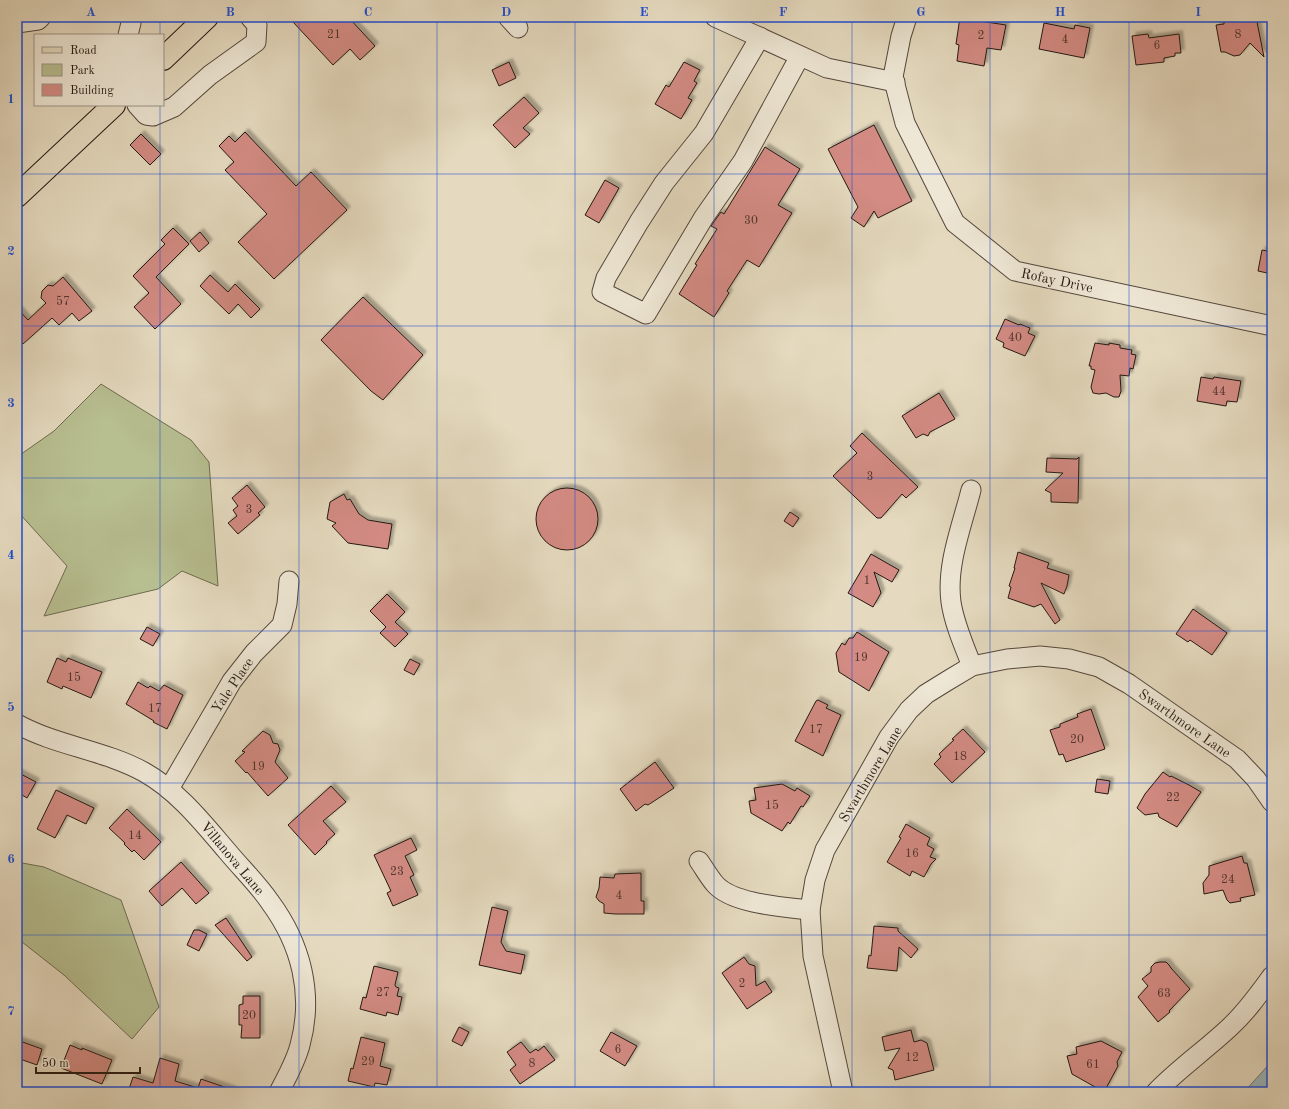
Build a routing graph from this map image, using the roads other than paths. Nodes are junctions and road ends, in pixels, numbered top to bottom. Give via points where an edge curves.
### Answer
1 (41, 17) edge
2 (131, 17) edge
3 (207, 17) edge
4 (250, 17) edge
5 (715, 17) edge
6 (907, 17) edge
7 (17, 23) edge
8 (128, 34) edge
9 (760, 37) junction
10 (800, 56) junction
11 (164, 58) edge
12 (895, 82) junction
13 (113, 106) edge
14 (138, 106) edge
15 (17, 196) edge
16 (1272, 326) edge
17 (971, 490) dead end
18 (289, 581) dead end
19 (972, 666) junction
20 (17, 724) edge
21 (168, 789) junction
22 (1272, 802) edge
23 (699, 861) dead end
24 (810, 910) junction
25 (1272, 976) edge
26 (279, 1092) edge
27 (843, 1092) edge
28 (1156, 1092) edge

1 - 7 street via 38,20
2 - 8 street
3 - 11 main road
4 - 14 street via 257,25 256,42 210,75 174,107 153,116 146,115
5 - 9 street
6 - 12 street, Rofay Drive via 893,77
9 - 10 street
9 - 10 street via 704,133 664,183 639,222 606,278 602,292 646,314 704,217 743,161
10 - 12 street via 827,68
12 - 16 street, Rofay Drive via 904,123 955,223 1015,271
13 - 15 main road
17 - 19 street via 953,555 951,602
18 - 21 street, Yale Place via 282,624 232,681
19 - 22 street, Swarthmore Lane via 1007,658 1040,656 1069,659 1099,667 1129,684 1237,759 1256,779
19 - 24 street, Swarthmore Lane via 926,694 889,737 825,850 815,880
20 - 21 street, Villanova Lane via 60,742 121,761
21 - 26 street, Villanova Lane via 198,817 270,902 288,931 300,961 306,992 305,1021 300,1046
23 - 24 street via 715,885 726,893 748,901
24 - 27 street, Swarthmore Lane via 813,956
25 - 28 street via 1254,1002 1231,1026 1170,1077

